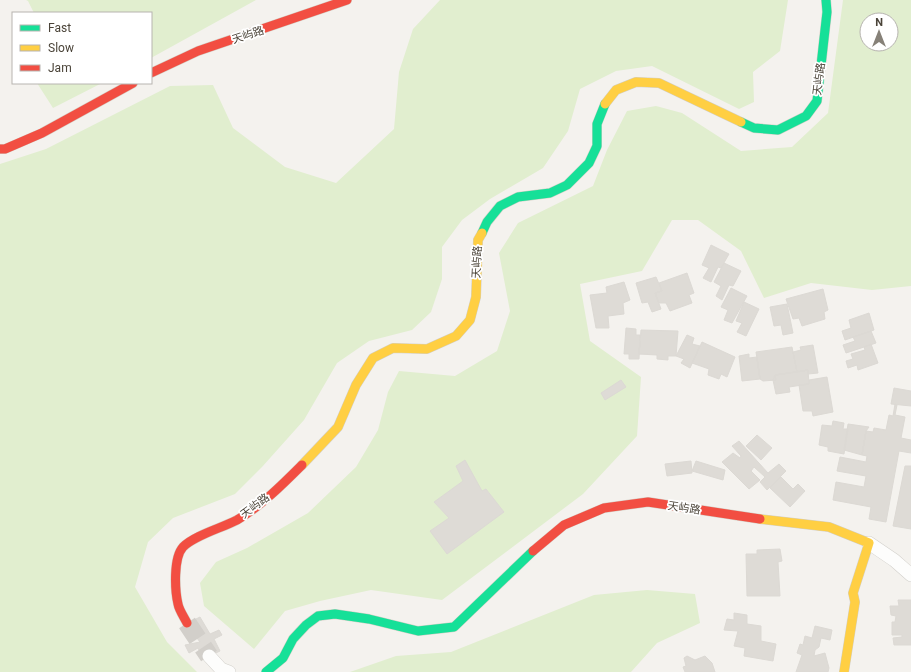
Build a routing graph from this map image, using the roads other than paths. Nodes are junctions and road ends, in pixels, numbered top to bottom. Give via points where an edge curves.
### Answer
1 (347, 0) edge
2 (826, 0) edge
3 (152, 72) edge
4 (131, 84) edge
5 (0, 149) edge
6 (869, 543) junction
7 (911, 575) edge
8 (187, 623) tunnel mouth
9 (209, 656) tunnel mouth
10 (229, 672) edge
11 (266, 672) edge
12 (844, 672) edge

1 - 3 street, 天屿路 via 308,16 193,52
2 - 8 street, 天屿路 via 828,12 817,101 806,116 778,130 754,128 659,83 636,82 616,90 604,105 597,124 597,146 589,163 567,185 550,193 518,198 500,206 487,222 478,240 476,297 470,320 456,336 427,349 393,348 373,358 356,385 338,427 279,488 238,519 182,548 175,580 178,605
4 - 5 street via 42,133
6 - 7 street
6 - 11 street, 天屿路 via 829,527 783,523 648,502 604,508 564,525 537,547 454,627 418,632 369,619 335,614 318,616 293,639 283,658
6 - 12 street via 853,593 855,602
9 - 10 street via 221,669

